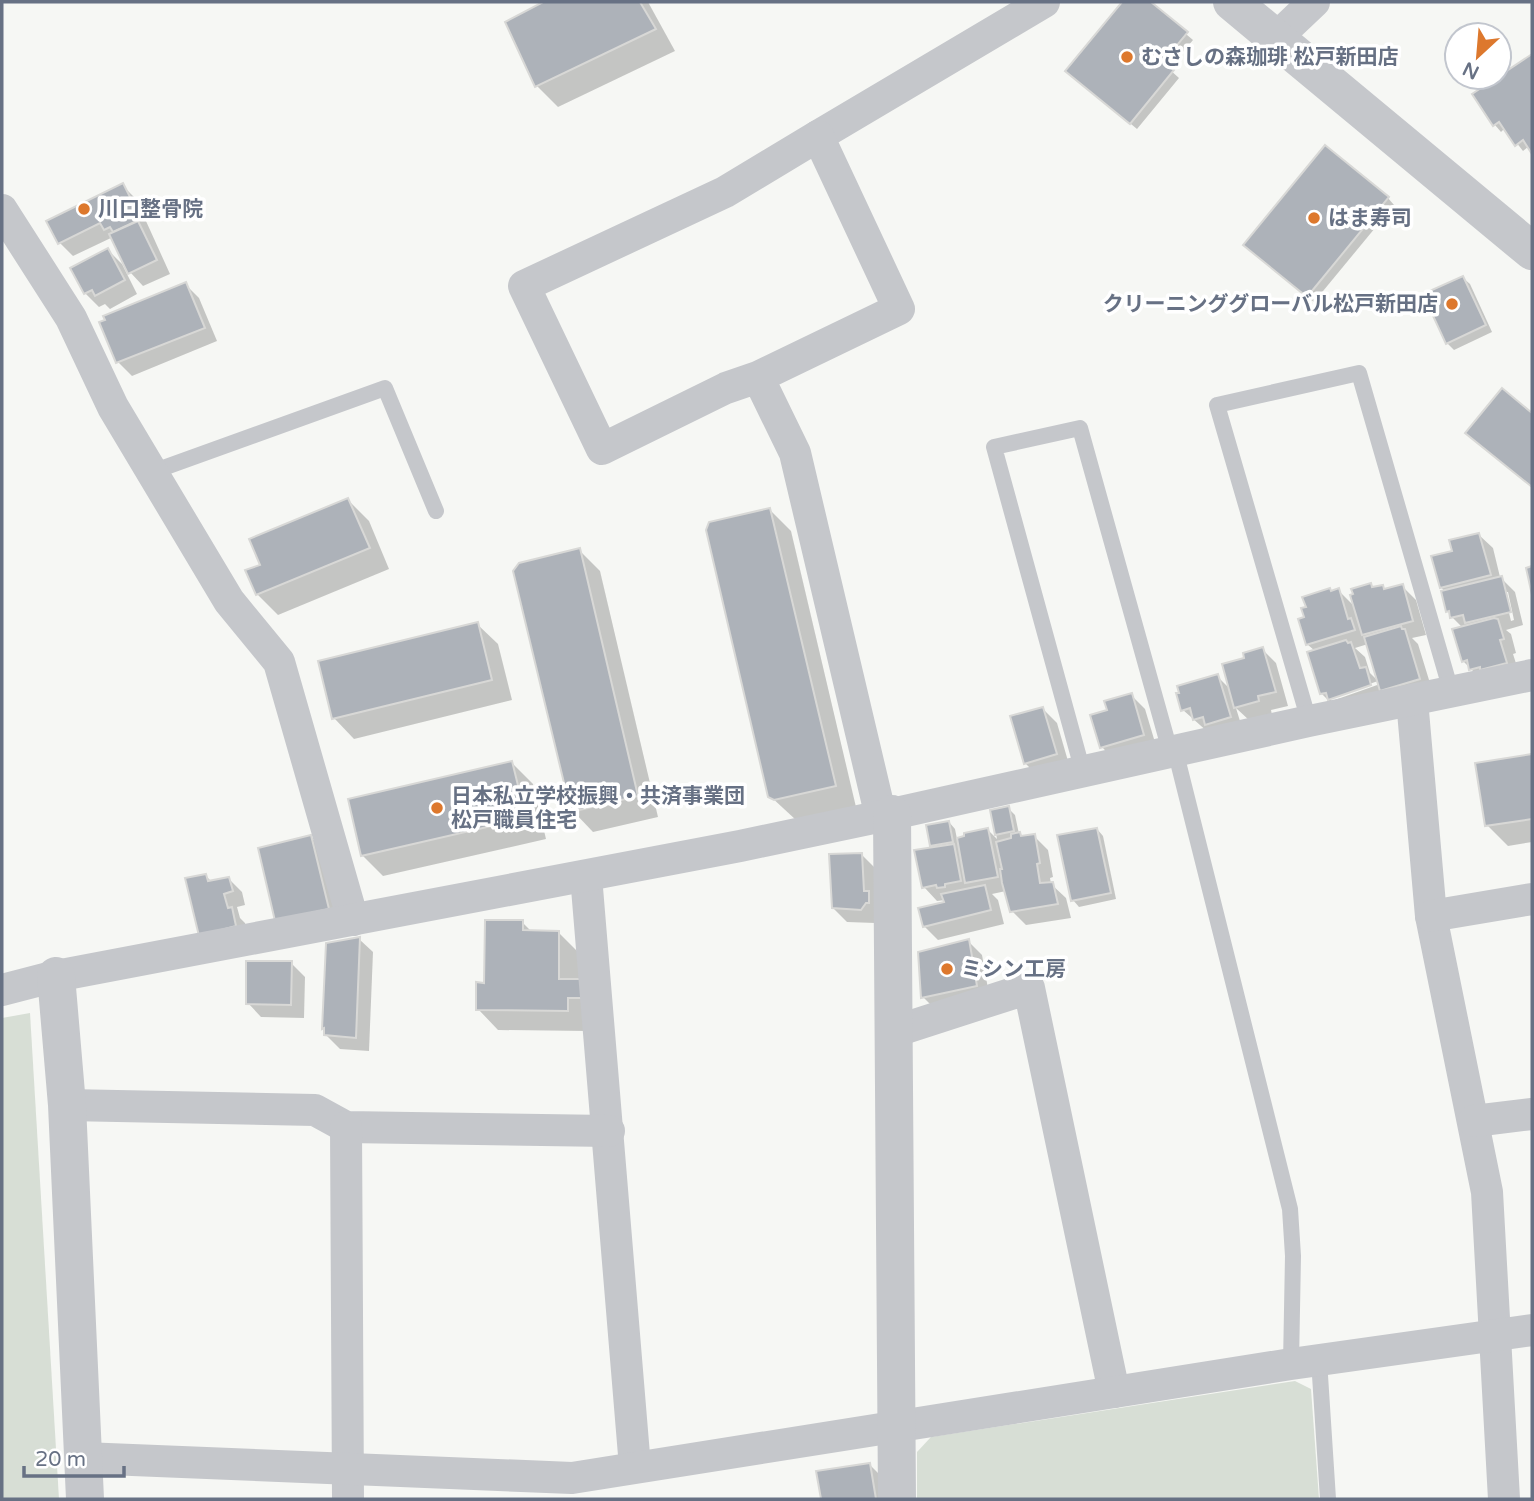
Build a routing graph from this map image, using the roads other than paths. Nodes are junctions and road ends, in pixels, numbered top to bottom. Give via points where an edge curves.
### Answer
1 (1044, 2) edge
2 (1233, 2) edge
3 (1314, 2) edge
4 (1276, 37) junction
5 (818, 136) junction
6 (2, 210) edge
7 (1532, 251) edge
8 (758, 377) junction
9 (152, 472) junction
10 (436, 511) dead end
11 (1532, 675) edge
12 (1451, 691) junction
13 (1412, 700) junction
14 (1309, 721) junction
15 (1172, 750) junction
16 (1083, 772) junction
17 (887, 816) junction
18 (586, 876) junction
19 (1532, 899) edge
20 (1431, 916) junction
21 (353, 920) junction
22 (56, 976) junction
23 (2, 990) edge
24 (893, 1032) junction
25 (67, 1105) junction
26 (1532, 1114) edge
27 (1474, 1121) junction
28 (346, 1127) junction
29 (609, 1131) junction
30 (1532, 1331) edge
31 (1496, 1336) junction
32 (1305, 1362) junction
33 (1114, 1392) junction
34 (897, 1428) junction
35 (83, 1458) junction
36 (635, 1467) junction
37 (347, 1484) edge
38 (85, 1499) edge
39 (897, 1499) edge
40 (1328, 1499) edge
41 (1504, 1499) edge

1 - 5 street
2 - 4 street
3 - 4 street
4 - 7 street
5 - 8 street via 899,309
5 - 8 street via 725,192 524,286 602,449
6 - 9 street via 71,318 113,407
8 - 17 street via 795,453
9 - 10 lane via 385,388
9 - 21 street via 229,601 279,662
11 - 12 street
12 - 13 street
12 - 14 lane via 1359,373 1217,405
13 - 14 street
13 - 20 street
14 - 15 street
15 - 16 street
15 - 16 lane via 1080,428 994,447
15 - 32 lane via 1290,1209
16 - 17 street
17 - 18 street
17 - 24 street
18 - 21 street
18 - 29 street
19 - 20 street
20 - 27 street
21 - 22 street
22 - 23 street
22 - 25 street
24 - 33 street via 1029,988
24 - 34 street
25 - 28 street via 315,1110
25 - 35 street
26 - 27 street
27 - 31 street via 1488,1192
28 - 29 street
28 - 37 street
29 - 36 street
30 - 31 street
31 - 32 street
31 - 41 street
32 - 33 street
32 - 40 lane
33 - 34 street
34 - 36 street
34 - 39 street
35 - 37 street
35 - 38 street
36 - 37 street via 572,1478

